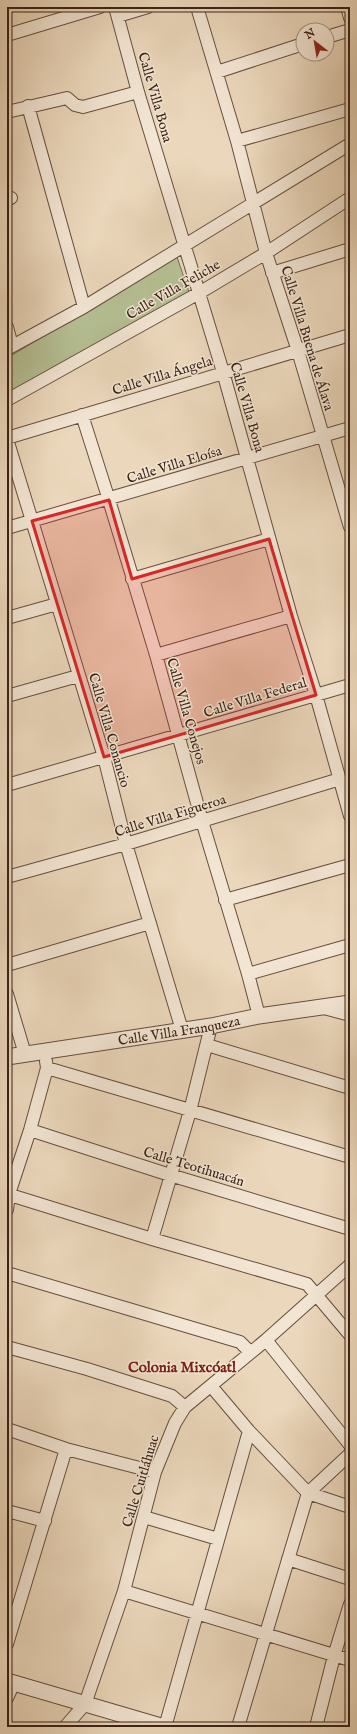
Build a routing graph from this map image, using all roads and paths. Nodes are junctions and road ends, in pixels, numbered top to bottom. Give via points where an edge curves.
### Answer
1 (100, 7) edge
2 (148, 7) edge
3 (197, 7) edge
4 (347, 7) edge
5 (116, 12) edge
6 (350, 18) edge
7 (350, 30) edge
8 (7, 35) edge
9 (335, 35) edge
10 (295, 47) edge
11 (217, 72) junction
12 (138, 92) junction
13 (28, 106) junction
14 (350, 109) edge
15 (7, 112) edge
16 (237, 141) junction
17 (350, 144) edge
18 (350, 198) edge
19 (253, 204) junction
20 (184, 246) junction
21 (350, 249) edge
22 (266, 253) junction
23 (272, 273) junction
24 (199, 293) junction
25 (84, 307) junction
26 (7, 327) edge
27 (350, 335) edge
28 (10, 347) edge
29 (298, 351) junction
30 (223, 372) junction
31 (7, 400) edge
32 (82, 415) junction
33 (350, 428) edge
34 (323, 436) junction
35 (7, 438) edge
36 (247, 457) junction
37 (109, 500) junction
38 (32, 521) junction
39 (350, 527) edge
40 (7, 528) edge
41 (269, 539) junction
42 (132, 579) junction
43 (57, 604) junction
44 (291, 616) junction
45 (7, 618) edge
46 (156, 655) junction
47 (78, 676) junction
48 (350, 685) edge
49 (316, 695) junction
50 (7, 696) edge
51 (178, 736) junction
52 (104, 757) junction
53 (340, 780) junction
54 (7, 785) edge
55 (350, 816) edge
56 (202, 821) junction
57 (126, 844) junction
58 (350, 865) edge
59 (7, 877) edge
60 (225, 900) junction
61 (150, 923) junction
62 (350, 945) edge
63 (7, 965) edge
64 (248, 974) junction
65 (7, 994) edge
66 (350, 1003) edge
67 (321, 1007) junction
68 (350, 1015) edge
69 (259, 1016) junction
70 (211, 1026) junction
71 (182, 1030) junction
72 (207, 1045) junction
73 (43, 1050) junction
74 (25, 1054) junction
75 (7, 1057) edge
76 (47, 1068) junction
77 (350, 1088) edge
78 (190, 1111) junction
79 (30, 1130) junction
80 (350, 1157) edge
81 (170, 1175) junction
82 (8, 1192) edge
83 (7, 1210) edge
84 (350, 1229) edge
85 (152, 1239) junction
86 (350, 1265) edge
87 (7, 1273) edge
88 (318, 1294) junction
89 (350, 1335) edge
90 (266, 1340) junction
91 (7, 1347) edge
92 (250, 1352) junction
93 (211, 1386) junction
94 (185, 1407) junction
95 (7, 1429) edge
96 (250, 1431) junction
97 (350, 1445) edge
98 (66, 1448) junction
99 (350, 1454) edge
100 (156, 1472) junction
101 (308, 1493) junction
102 (350, 1507) edge
103 (7, 1511) edge
104 (144, 1516) junction
105 (45, 1521) junction
106 (218, 1539) junction
107 (288, 1559) junction
108 (350, 1579) edge
109 (124, 1591) junction
110 (350, 1604) edge
111 (197, 1612) junction
112 (266, 1634) junction
113 (7, 1644) edge
114 (334, 1656) junction
115 (350, 1660) edge
116 (10, 1682) edge
117 (7, 1698) edge
118 (85, 1704) junction
119 (158, 1726) edge
120 (65, 1727) edge
121 (238, 1727) edge
122 (316, 1727) edge

1 - 8 street
2 - 5 street
3 - 11 street, Calle Villa Buena de Álava
4 - 6 street
5 - 12 street, Calle Villa Bona
7 - 9 street
10 - 11 street
11 - 16 street, Calle Villa Buena de Álava
12 - 13 street via 83,107 75,105 67,98
12 - 20 street, Calle Villa Bona
13 - 15 street
13 - 25 street
14 - 16 street
16 - 19 street, Calle Villa Buena de Álava
17 - 19 street
18 - 22 street, Calle Villa Feliche
19 - 20 street
19 - 22 street, Calle Villa Buena de Álava
20 - 24 street, Calle Villa Bona
20 - 25 street
21 - 23 street
22 - 23 street, Calle Villa Buena de Álava
22 - 24 street, Calle Villa Feliche
23 - 29 street, Calle Villa Buena de Álava
24 - 30 street, Calle Villa Bona
24 - 31 street, Calle Villa Feliche
25 - 28 street
26 - 28 street
27 - 29 street, Calle Villa Ángela
29 - 30 street, Calle Villa Ángela
29 - 34 street, Calle Villa Buena de Álava
30 - 32 street, Calle Villa Ángela
30 - 36 street, Calle Villa Bona
32 - 35 street, Calle Villa Ángela
32 - 37 street, Calle Villa Conejos
33 - 34 street, Calle Villa Eloísa
34 - 36 street, Calle Villa Eloísa
34 - 39 street, Calle Villa Buena de Álava
35 - 38 street, Calle Villa Conancio
36 - 37 street, Calle Villa Eloísa
36 - 41 street, Calle Villa Bona
37 - 38 street, Calle Villa Eloísa
37 - 42 street, Calle Villa Conejos
38 - 40 street, Calle Villa Eloísa
38 - 43 street, Calle Villa Conancio
41 - 42 street
41 - 44 street, Calle Villa Bona
42 - 46 street, Calle Villa Conejos
43 - 45 street
43 - 47 street, Calle Villa Conancio
44 - 46 street
44 - 49 street, Calle Villa Bona
46 - 51 street, Calle Villa Conejos
47 - 50 street
47 - 52 street, Calle Villa Conancio
48 - 49 street, Calle Villa Federal
49 - 51 street, Calle Villa Federal
49 - 53 street, Calle Villa Bona
51 - 52 street, Calle Villa Federal
51 - 56 street, Calle Villa Conejos
52 - 54 street, Calle Villa Federal
52 - 57 street, Calle Villa Conancio
53 - 55 street, Calle Villa Bona
53 - 56 street, Calle Villa Figueroa
56 - 57 street, Calle Villa Figueroa
56 - 60 street, Calle Villa Conejos
57 - 59 street, Calle Villa Figueroa
57 - 61 street, Calle Villa Conancio
58 - 60 street
60 - 64 street, Calle Villa Conejos
61 - 63 street
61 - 71 street, Calle Villa Conancio
62 - 64 street
64 - 69 street, Calle Villa Conejos
65 - 74 street
66 - 67 street, Calle Villa Franqueza
67 - 68 street
67 - 69 street, Calle Villa Franqueza
69 - 70 street, Calle Villa Franqueza
70 - 71 street, Calle Villa Franqueza
70 - 72 street
71 - 73 street, Calle Villa Franqueza
72 - 77 street
72 - 78 street
73 - 74 street, Calle Villa Franqueza
73 - 76 street
74 - 75 street, Calle Villa Franqueza
76 - 78 street
76 - 79 street
78 - 80 street
78 - 81 street
79 - 81 street, Calle Teotihuacán
79 - 82 street
81 - 84 street, Calle Teotihuacán
81 - 85 street
82 - 83 street
82 - 85 street
85 - 88 street via 308,1284
86 - 88 street, Calle Cuitláhuac
87 - 92 street via 240,1342
88 - 89 street
88 - 90 street, Calle Cuitláhuac
90 - 92 street, Calle Cuitláhuac
90 - 97 street
91 - 94 street via 172,1396
92 - 93 street, Calle Cuitláhuac
93 - 94 street, Calle Cuitláhuac
93 - 96 street
94 - 100 street, Calle Cuitláhuac via 175,1423
95 - 98 street
96 - 101 street
96 - 106 street
98 - 100 street
98 - 105 street
99 - 101 street
100 - 104 street, Calle Cuitláhuac
101 - 102 street
101 - 107 street
103 - 105 street
104 - 106 street
104 - 109 street, Calle Cuitláhuac
105 - 113 street
106 - 111 street
107 - 108 street
107 - 112 street
109 - 111 street
109 - 118 street, Calle Cuitláhuac
110 - 114 street
111 - 112 street
111 - 119 street
112 - 114 street
112 - 121 street
114 - 115 street
114 - 122 street
116 - 117 street
116 - 118 street
118 - 119 street
118 - 120 street

